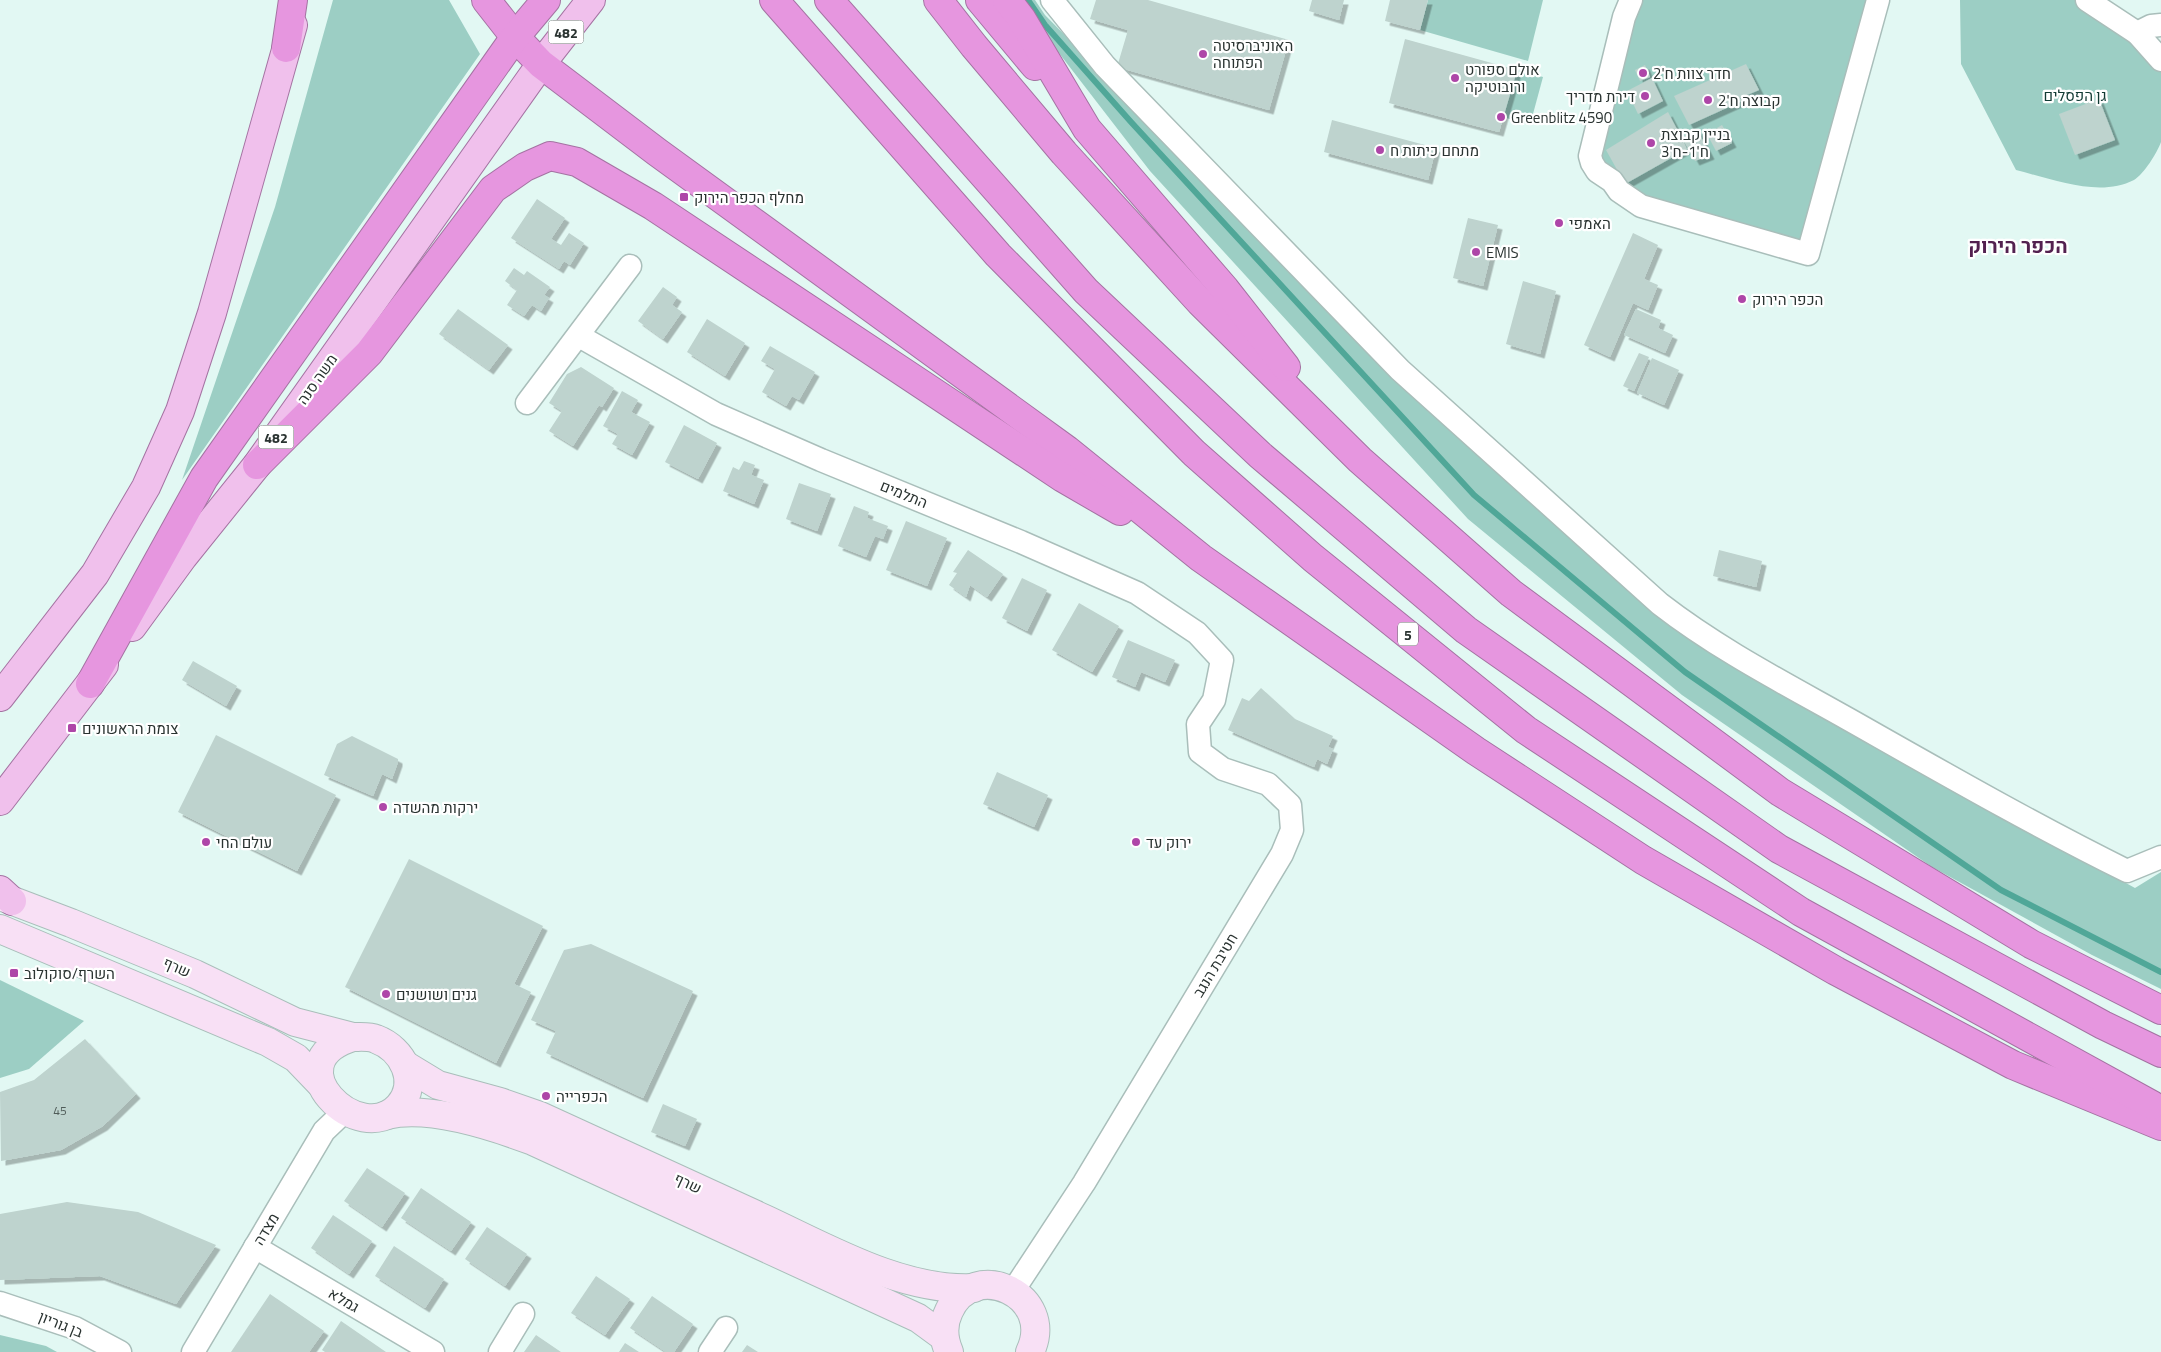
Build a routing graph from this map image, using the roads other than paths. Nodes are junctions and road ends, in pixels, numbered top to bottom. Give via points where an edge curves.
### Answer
1 (293, 0) edge
2 (301, 0) edge
3 (486, 0) edge
4 (546, 0) edge
5 (591, 0) edge
6 (774, 0) edge
7 (829, 0) edge
8 (938, 0) edge
9 (980, 0) edge
10 (1007, 0) edge
11 (1052, 0) edge
12 (1630, 0) edge
13 (1878, 0) edge
14 (2087, 0) edge
15 (2161, 25) edge
16 (2137, 33) junction
17 (515, 36) junction
18 (286, 48) junction
19 (2161, 60) edge
20 (541, 64) junction
21 (1087, 129) junction
22 (630, 266) dead end
23 (579, 336) junction
24 (527, 403) dead end
25 (1360, 460) junction
26 (257, 465) junction
27 (1201, 558) junction
28 (1222, 660) joint
29 (90, 684) junction
30 (0, 697) edge
31 (0, 801) edge
32 (2161, 857) edge
33 (4, 895) edge
34 (0, 930) edge
35 (2161, 1010) edge
36 (353, 1037) junction
37 (2161, 1052) edge
38 (405, 1065) junction
39 (320, 1083) junction
40 (2161, 1110) edge
41 (345, 1111) junction
42 (387, 1115) junction
43 (2161, 1126) edge
44 (255, 1248) junction
45 (974, 1288) junction
46 (1013, 1292) junction
47 (0, 1303) edge
48 (523, 1314) dead end
49 (726, 1328) dead end
50 (1033, 1340) edge
51 (946, 1345) edge
52 (120, 1352) edge
53 (193, 1352) edge
54 (432, 1352) edge
55 (500, 1352) edge
56 (710, 1352) edge
57 (1054, 1352) edge

1 - 18 highway
2 - 18 main road
3 - 17 highway
4 - 17 highway
5 - 20 main road, משה סנה / 482
6 - 40 highway, 5 via 998,254 1194,453 1313,558 1526,730 1802,912
7 - 37 highway via 1086,291 1260,455 1466,630 1779,849 2103,1025
8 - 25 highway via 1064,153 1200,302
9 - 21 highway
10 - 21 highway
11 - 32 street via 1105,66 1400,370 1660,604 1775,678 2119,867 2128,871
12 - 13 street via 1590,156 1592,163 1619,191 1641,206 1808,254
14 - 16 street
15 - 16 street via 2150,26
16 - 19 street
17 - 20 highway
17 - 29 highway via 204,478
18 - 30 main road via 271,111 180,411 146,487 95,574
20 - 26 main road, משה סנה / 482
20 - 27 highway via 1067,450
21 - 25 highway via 1225,290
22 - 23 street
23 - 24 street
23 - 28 street, התלמים via 716,414 1137,593 1197,632
25 - 35 highway via 1511,593 1780,792 2031,944
26 - 27 highway via 370,353 493,189 525,167 550,156 577,162 653,206 1063,478
26 - 29 main road, משה סנה / 482 via 183,557
27 - 43 highway via 1476,751 1643,860 1836,971 2013,1065
28 - 46 street, חטיבת הנגב via 1214,700 1198,724 1200,752 1223,769 1268,784 1290,805 1292,830 1277,863 1084,1183
29 - 31 main road, משה סנה / 482
33 - 36 street, שרף via 195,974 295,1022
34 - 39 street via 268,1042 296,1058
36 - 38 street via 374,1038 387,1044
36 - 39 street via 330,1047 322,1058
38 - 42 street via 409,1080 404,1099
38 - 45 street, שרף via 438,1086 540,1116 872,1268 936,1287
39 - 41 street via 328,1096
41 - 42 street via 370,1117
41 - 44 street, מצדה via 324,1130
42 - 51 street, שרף via 411,1112 458,1119 533,1141 911,1315
44 - 53 street, מצדה
44 - 54 street, גמלא
45 - 46 street, שרף via 1001,1286
45 - 51 street via 962,1294 951,1306 944,1321
46 - 50 street via 1025,1301 1033,1314
47 - 52 street, בן גוריון via 75,1328
48 - 55 street
49 - 56 street
50 - 57 street via 1040,1338

